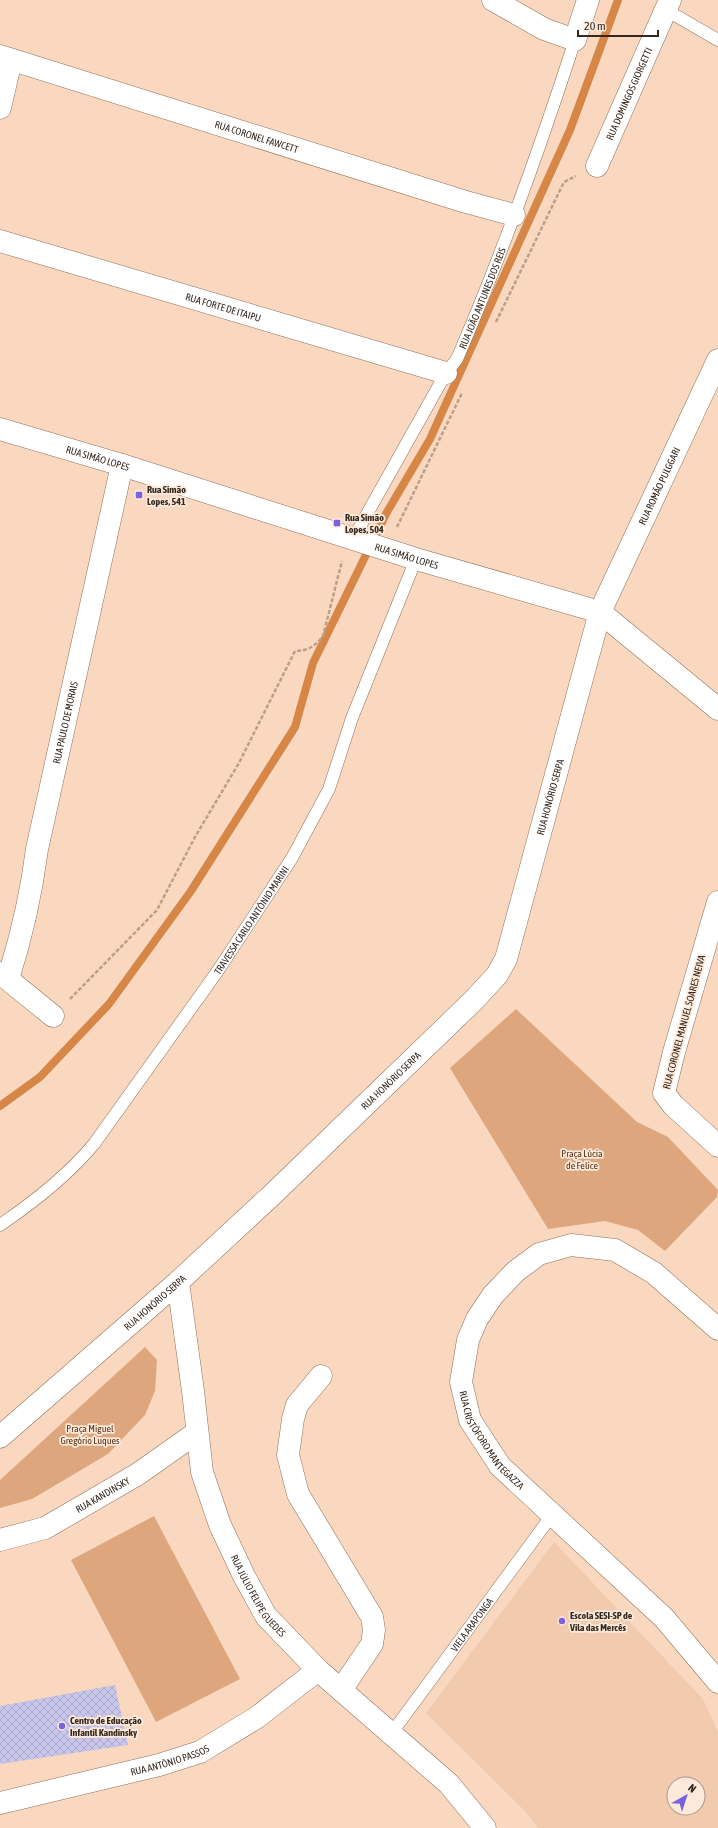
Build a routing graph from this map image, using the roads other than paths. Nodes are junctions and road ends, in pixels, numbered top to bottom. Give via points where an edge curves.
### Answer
1 (493, 0) edge
2 (588, 0) edge
3 (668, 5) edge
4 (575, 40) junction
5 (718, 40) edge
6 (5, 58) edge
7 (0, 108) edge
8 (598, 166) dead end
9 (514, 215) junction
10 (0, 241) edge
11 (718, 360) edge
12 (446, 373) junction
13 (0, 429) edge
14 (122, 465) junction
15 (351, 538) junction
16 (416, 558) junction
17 (600, 612) junction
18 (718, 709) edge
19 (718, 902) edge
20 (4, 976) edge
21 (53, 1016) road end
22 (718, 1146) edge
23 (0, 1225) edge
24 (178, 1282) junction
25 (718, 1329) edge
26 (321, 1376) dead end
27 (196, 1433) junction
28 (0, 1436) edge
29 (552, 1515) junction
30 (0, 1540) edge
31 (318, 1670) junction
32 (718, 1682) edge
33 (341, 1690) junction
34 (391, 1734) junction
35 (0, 1803) edge
36 (485, 1828) edge

1 - 4 street via 544,29
2 - 4 street
3 - 5 lane
3 - 8 street, RUA DOMINGOS GIORGETTI
4 - 9 lane, RUA JOÃO ANTUNES DOS REIS via 542,141
6 - 7 street
6 - 9 street, RUA CORONEL FAWCETT via 458,200
9 - 12 lane, RUA JOÃO ANTUNES DOS REIS via 464,344
10 - 12 street, RUA FORTE DE ITAIPU
11 - 17 street, RUA ROMÃO PULGGARI
12 - 15 lane, RUA JOÃO ANTUNES DOS REIS
13 - 14 street, RUA SIMÃO LOPES
14 - 15 street, RUA SIMÃO LOPES
14 - 20 street, RUA PAULO DE MORAIS via 37,849 23,932
15 - 16 street, RUA SIMÃO LOPES
16 - 17 street, RUA SIMÃO LOPES
16 - 23 lane, TRAVESSA CARLO ANTÔNIO MARINI via 355,711 329,789 292,858 217,972 94,1144 82,1159 35,1200
17 - 18 street, RUA SIMÃO LOPES
17 - 24 street, RUA HONÓRIO SERPA via 506,959 497,975 273,1194
19 - 22 street, RUA CORONEL MANUEL SOARES NEIVA via 664,1093 673,1105
20 - 21 street, RUA PAULO DE MORAIS
24 - 27 street, RUA JÚLIO FELIPE GUEDES via 193,1390
24 - 28 street, RUA HONÓRIO SERPA
25 - 29 street, RUA CRISTÓFORO MANTEGAZZA via 654,1273 615,1250 570,1244 539,1254 516,1271 493,1295 477,1319 468,1340 461,1382 470,1420 500,1466
26 - 33 street via 297,1405 288,1455 298,1494 372,1617 372,1644
27 - 30 street, RUA KANDINSKY via 138,1474 45,1528
27 - 31 street, RUA JÚLIO FELIPE GUEDES via 202,1472 220,1525 244,1576 266,1616
29 - 32 street, RUA CRISTÓFORO MANTEGAZZA via 664,1618
29 - 34 lane, VIELA ARAPONGA
31 - 33 street, RUA JÚLIO FELIPE GUEDES
31 - 35 street, RUA ANTÔNIO PASSOS via 256,1718 200,1752 159,1766
33 - 34 street, RUA JÚLIO FELIPE GUEDES
34 - 36 street, RUA JÚLIO FELIPE GUEDES via 449,1784

